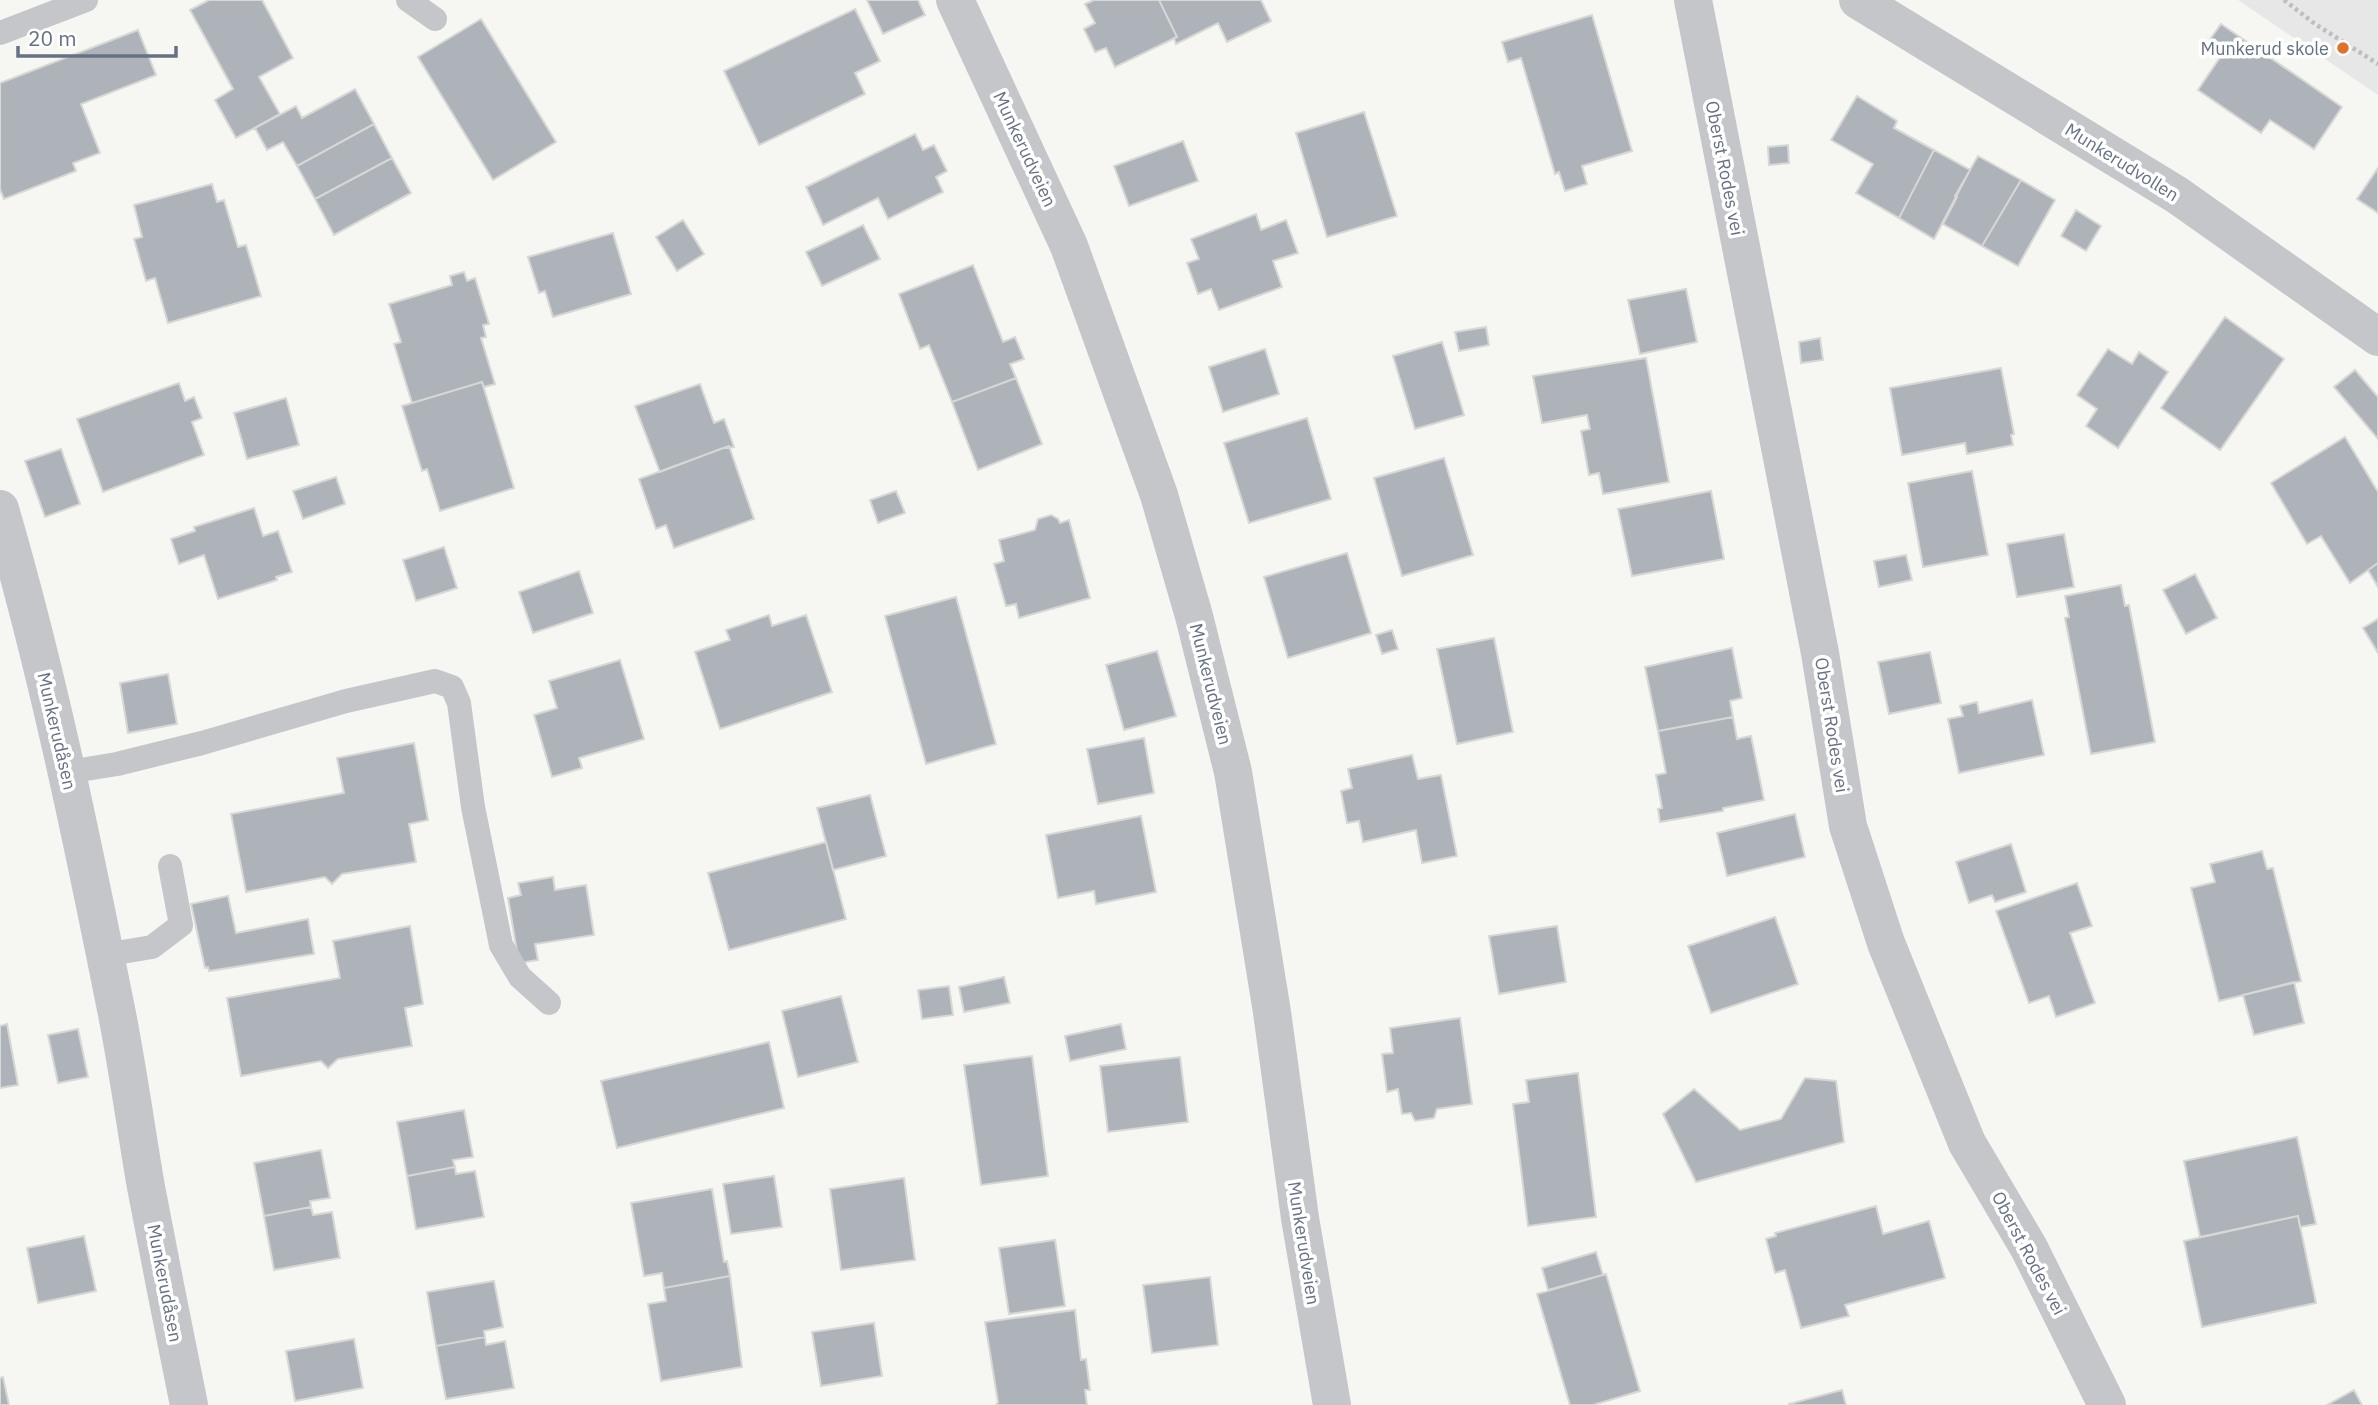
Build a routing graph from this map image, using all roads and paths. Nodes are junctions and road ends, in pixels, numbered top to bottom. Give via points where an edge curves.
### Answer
1 (86, 0) edge
2 (408, 0) edge
3 (955, 0) edge
4 (1693, 0) edge
5 (1858, 0) edge
6 (2284, 0) edge
7 (435, 19) dead end
8 (0, 33) edge
9 (2378, 64) edge
10 (2378, 337) edge
11 (0, 509) edge
12 (68, 772) junction
13 (170, 866) dead end
14 (104, 955) junction
15 (549, 1003) dead end
16 (190, 1405) edge
17 (1332, 1405) edge
18 (2108, 1405) edge

1 - 8 lane
2 - 7 lane
3 - 17 street, Munkerudveien via 1069,246 1159,495 1195,616 1233,772
4 - 18 street, Oberst Rodes vei via 1820,653 1848,826 1886,943 1967,1143 2029,1248
5 - 10 street, Munkerudvollen via 2177,195
6 - 9 path
11 - 12 street, Munkerudåsen
12 - 14 street, Munkerudåsen
12 - 15 lane via 154,755 435,681 452,687 459,703 501,945 520,977
13 - 14 lane via 181,925 152,947
14 - 16 street, Munkerudåsen

